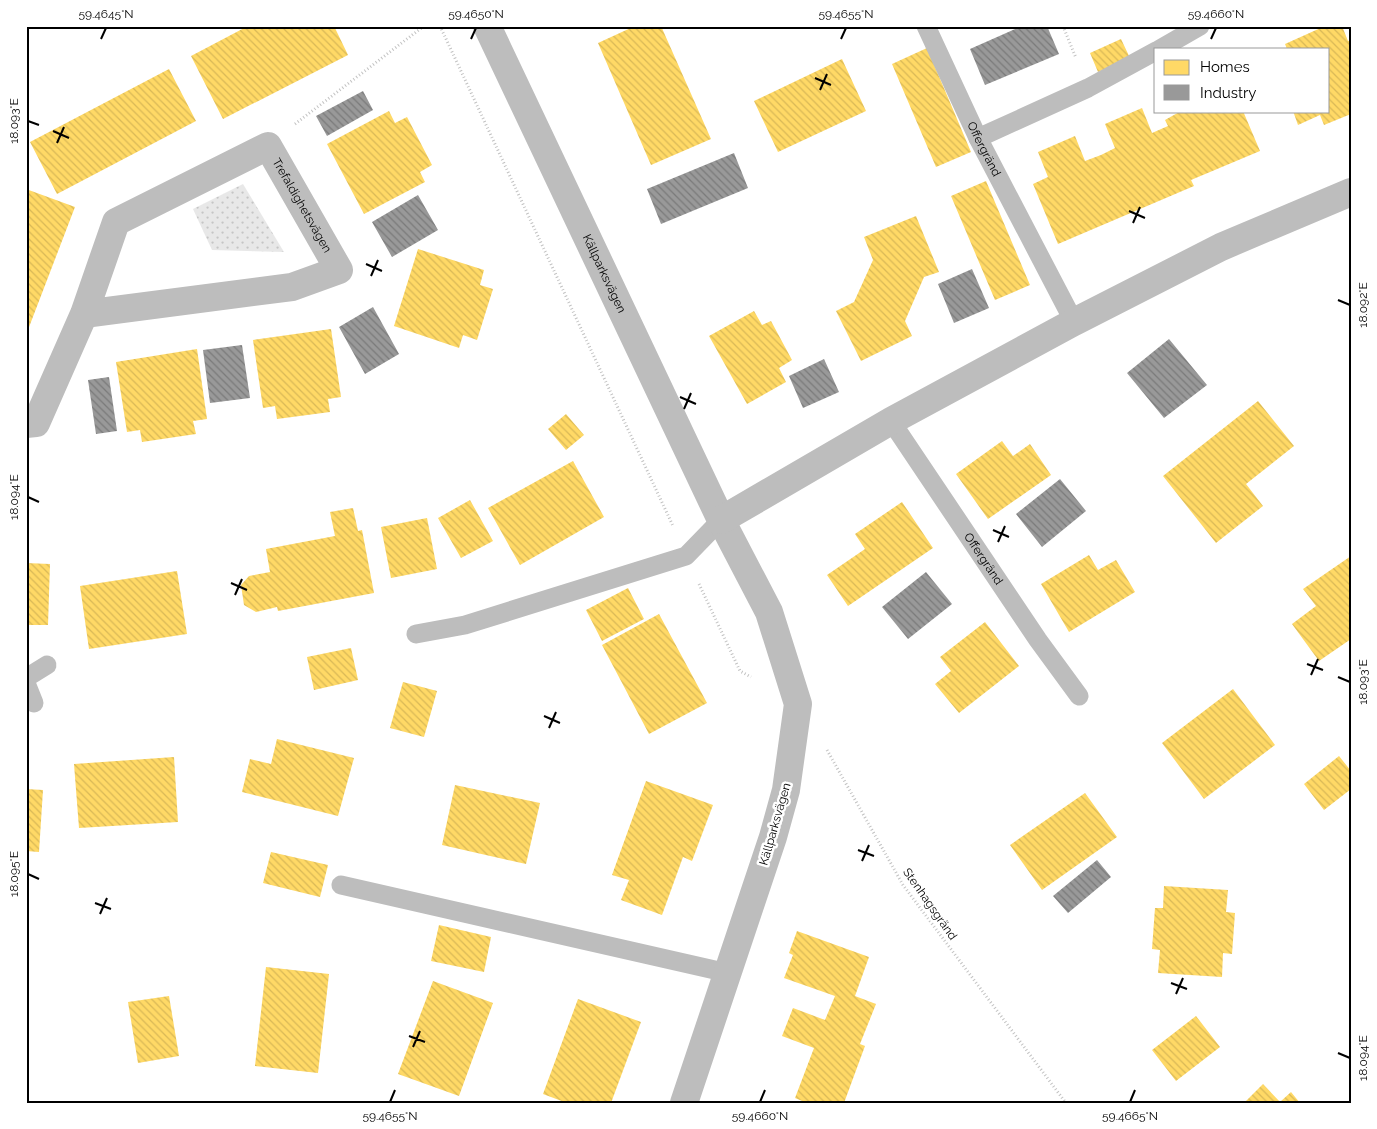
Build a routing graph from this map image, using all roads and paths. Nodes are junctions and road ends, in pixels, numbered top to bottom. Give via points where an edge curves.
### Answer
1 (424, 26) edge
2 (440, 26) edge
3 (487, 26) edge
4 (926, 26) edge
5 (1200, 26) edge
6 (1162, 48) edge
7 (1154, 52) edge
8 (978, 138) junction
9 (262, 150) junction
10 (1351, 192) edge
11 (84, 314) junction
12 (1074, 322) junction
13 (891, 421) junction
14 (26, 424) edge
15 (721, 520) junction
16 (686, 556) junction
17 (416, 634) dead end
18 (47, 664) dead end
19 (26, 678) edge
20 (26, 683) edge
21 (1079, 696) dead end
22 (34, 703) dead end
23 (798, 704) junction
24 (341, 885) dead end
25 (728, 973) junction
26 (684, 1103) edge
27 (1066, 1103) edge

1 - 9 path
2 - 16 path
3 - 15 street, Källparksvägen
4 - 8 lane, Offergränd
5 - 6 lane
7 - 8 lane via 1088,88
8 - 12 lane, Offergränd
9 - 11 street, Trefaldighetsvägen via 116,222
9 - 11 street, Trefaldighetsvägen via 268,146 339,270 292,287
10 - 12 street via 1221,247
11 - 14 street, Trefaldighetsvägen via 36,424
12 - 13 street
13 - 15 street
13 - 21 lane, Offergränd
15 - 16 lane
15 - 23 street, Källparksvägen via 769,612
16 - 17 lane via 465,625
16 - 23 path via 740,671
18 - 19 lane
20 - 22 lane
23 - 25 street, Källparksvägen via 786,790
23 - 27 path, Stenhagsgränd via 841,771 903,885
24 - 25 lane
25 - 26 street, Källparksvägen

